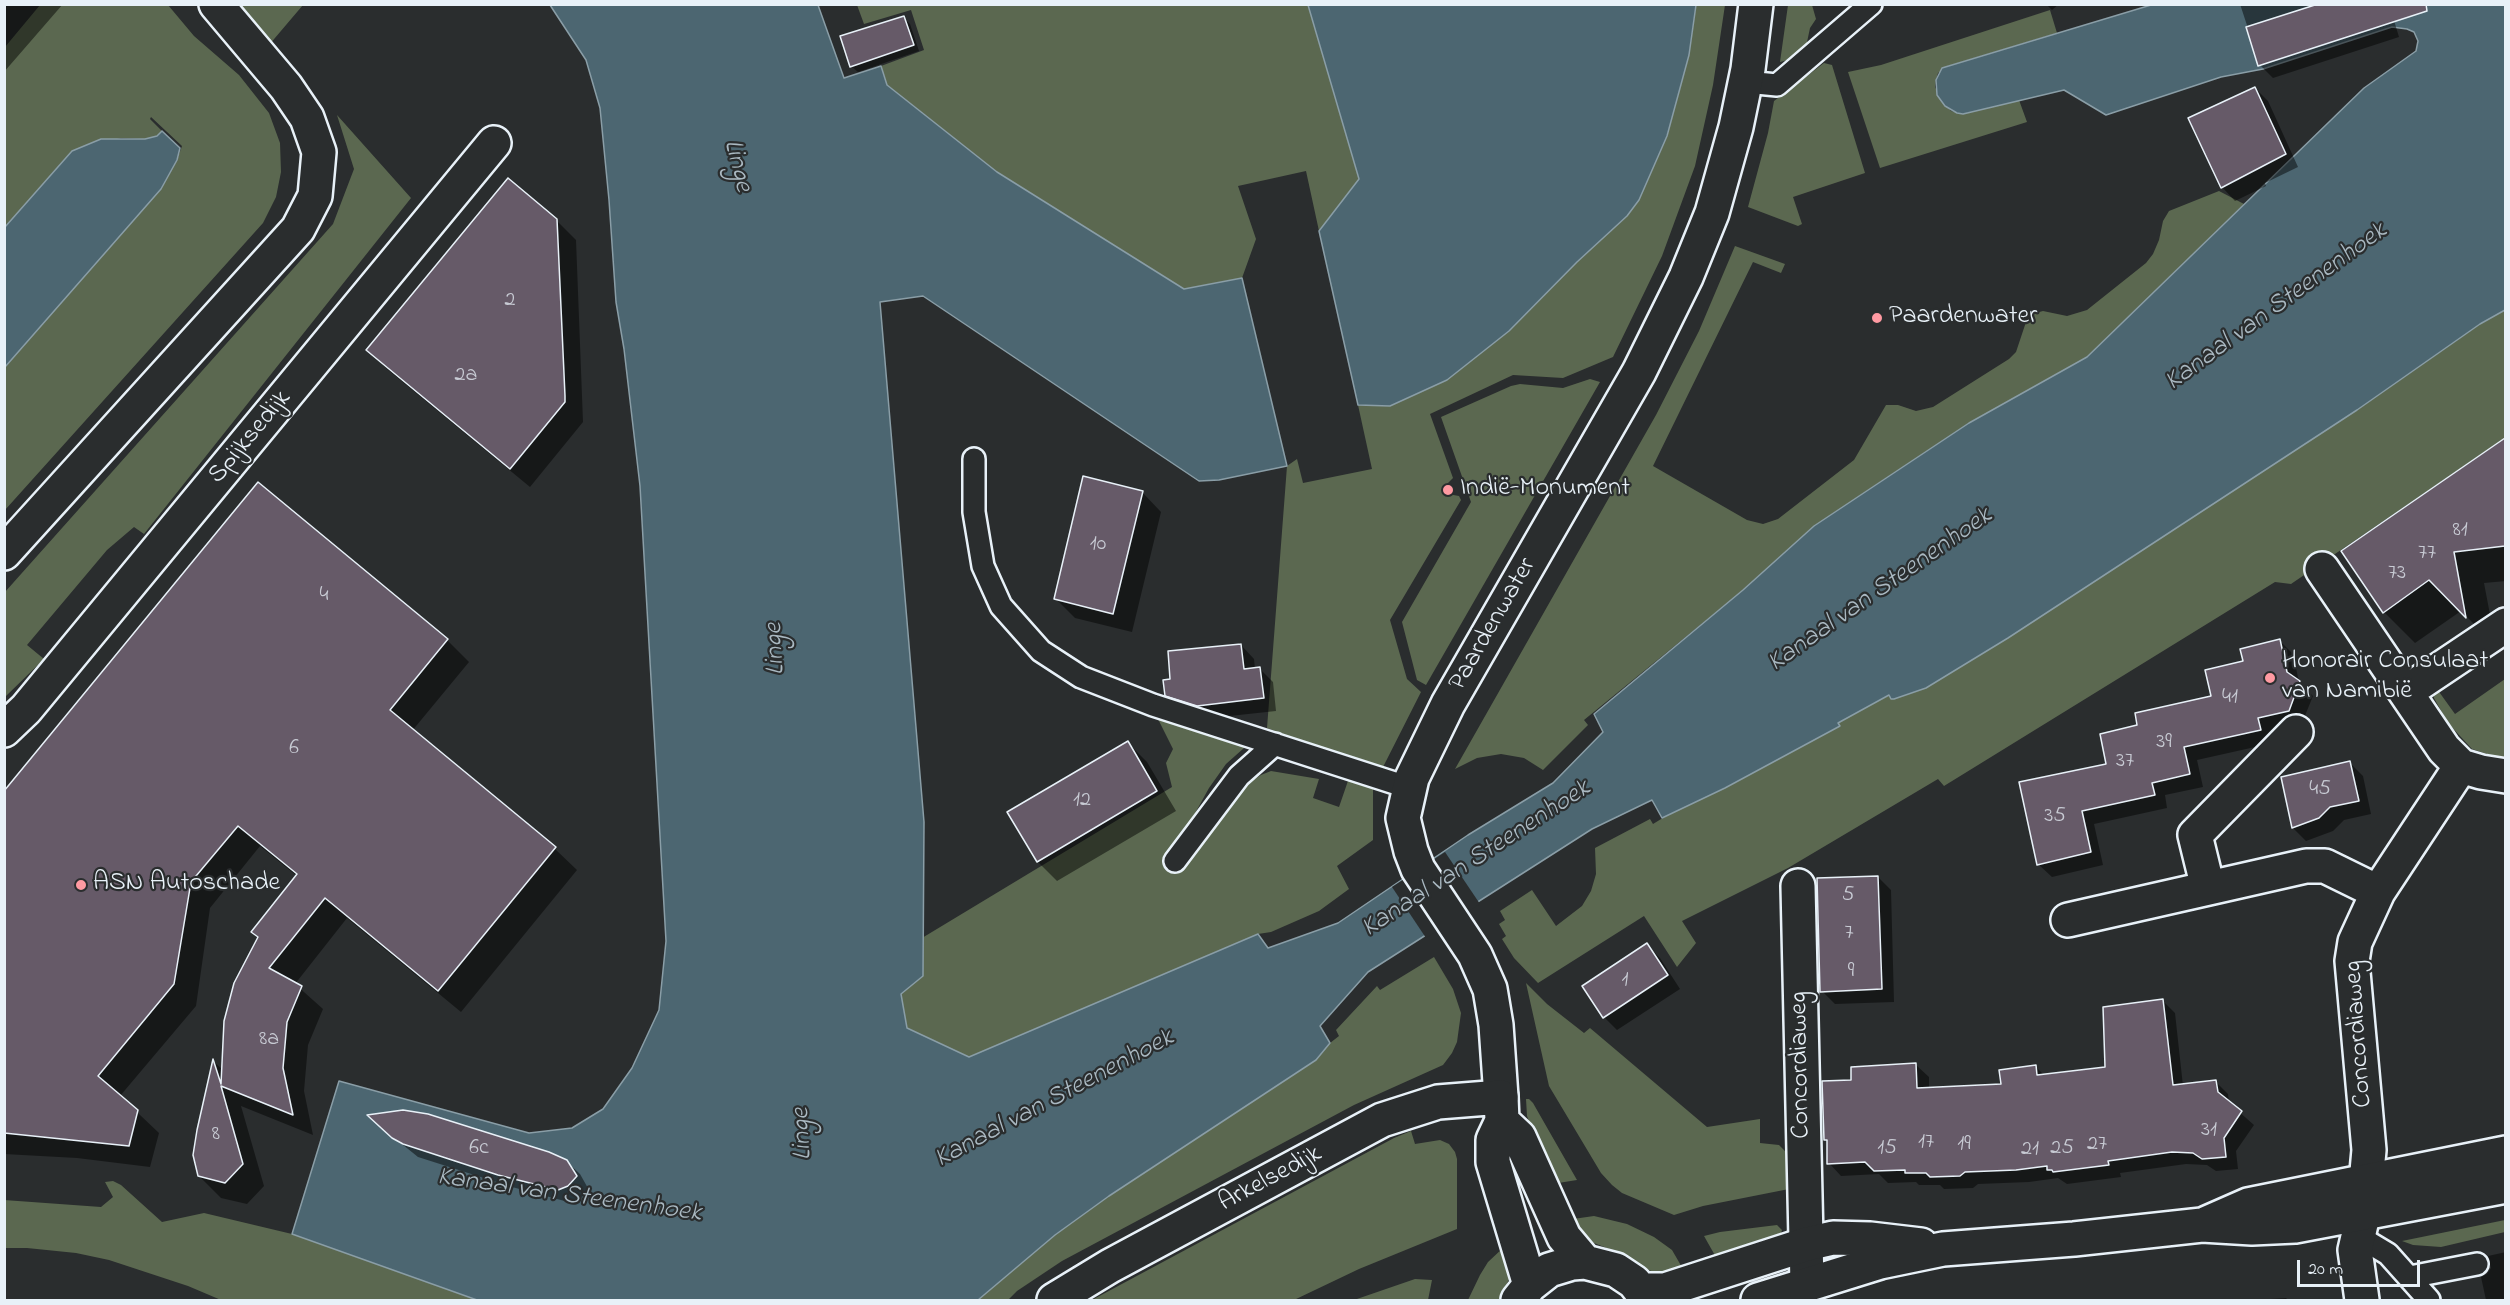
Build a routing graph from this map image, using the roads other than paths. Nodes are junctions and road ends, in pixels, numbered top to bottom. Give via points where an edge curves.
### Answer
1 (216, 4) edge
2 (1756, 4) edge
3 (1871, 4) edge
4 (1746, 82) junction
5 (494, 143) dead end
6 (974, 459) dead end
7 (4, 553) edge
8 (2322, 569) dead end
9 (2505, 625) edge
10 (2406, 692) junction
11 (4, 730) edge
12 (2296, 732) dead end
13 (1275, 744) junction
14 (2461, 766) junction
15 (2505, 776) edge
16 (1410, 788) junction
17 (1175, 861) dead end
18 (1798, 886) dead end
19 (2208, 888) junction
20 (2378, 892) junction
21 (2068, 920) dead end
22 (1502, 1109) junction
23 (2505, 1153) edge
24 (2367, 1182) junction
25 (2505, 1186) edge
26 (2202, 1225) junction
27 (2361, 1226) junction
28 (1807, 1244) junction
29 (1943, 1249) junction
30 (1585, 1262) junction
31 (2477, 1264) dead end
32 (2410, 1277) junction
33 (1807, 1284) junction
34 (1524, 1292) edge
35 (1645, 1295) edge
36 (1054, 1300) edge
37 (1758, 1300) edge
38 (2362, 1300) edge
39 (2429, 1300) edge

1 - 7 street via 307,118 319,152 315,196 298,230
2 - 4 street, Paardenwater
3 - 4 lane via 1777,85
4 - 16 street, Paardenwater via 1712,213 1669,315 1448,704
5 - 11 street, Spijksedijk via 34,700
6 - 13 lane via 974,512 983,566 1001,606 1041,651 1081,677
8 - 10 street
9 - 10 street
10 - 14 street via 2444,749
12 - 19 street via 2195,835
13 - 16 lane
13 - 17 lane via 1239,776
14 - 15 street
14 - 20 street, Concordiaweg
16 - 22 street, Paardenwater via 1404,818 1415,860 1475,955 1490,990
18 - 28 street, Concordiaweg
19 - 20 street via 2306,866 2325,866
19 - 21 street
20 - 24 street, Concordiaweg via 2358,933 2352,961 2368,1150
22 - 30 street via 1519,1137 1564,1237
22 - 34 street via 1493,1140 1493,1162
22 - 36 street, Arkelsedijk via 1438,1102 1382,1120
23 - 24 street
24 - 26 street via 2248,1205
24 - 27 street, Concordiaweg
25 - 27 street
26 - 27 street
26 - 29 street
27 - 32 lane
27 - 38 street, Concordiaweg via 2355,1250
28 - 29 street via 1833,1238 1870,1239
28 - 33 street, Concordiaweg
28 - 35 street
29 - 33 street via 1880,1262
30 - 34 street via 1561,1265 1539,1276
30 - 35 street via 1616,1270
31 - 32 lane
32 - 39 lane
33 - 37 street

